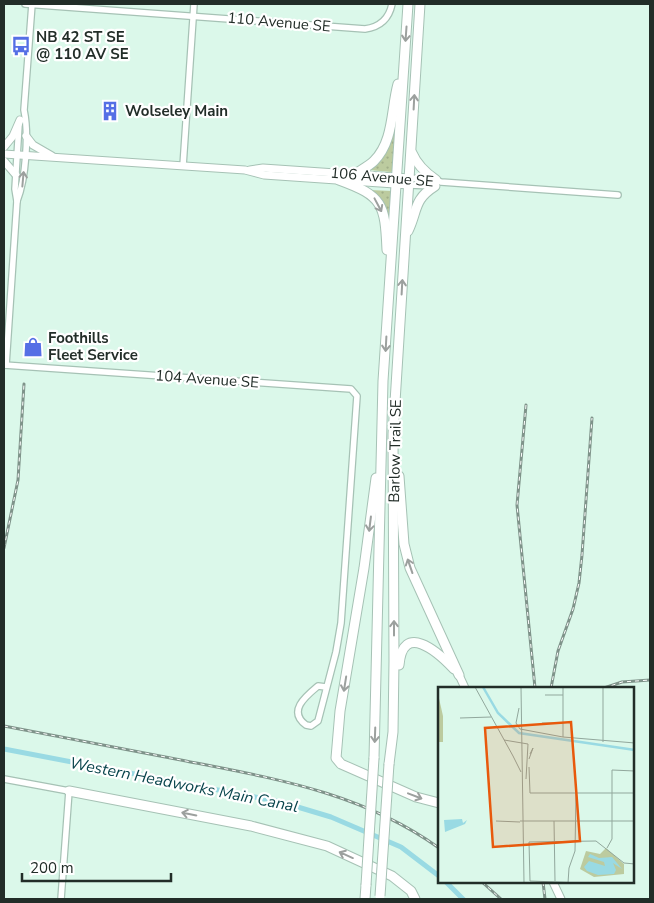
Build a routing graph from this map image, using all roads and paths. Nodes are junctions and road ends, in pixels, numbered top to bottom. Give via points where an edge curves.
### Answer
1 (25, 4) edge
2 (32, 4) edge
3 (194, 4) edge
4 (392, 4) edge
5 (408, 4) edge
6 (420, 4) edge
7 (193, 15) junction
8 (404, 64) junction
9 (24, 110) junction
10 (20, 120) junction
11 (26, 136) junction
12 (4, 147) edge
13 (411, 151) junction
14 (4, 154) edge
15 (21, 156) junction
16 (54, 158) junction
17 (4, 162) edge
18 (183, 166) junction
19 (244, 170) junction
20 (355, 174) junction
21 (16, 175) junction
22 (339, 180) junction
23 (396, 180) junction
24 (409, 181) junction
25 (437, 183) junction
26 (618, 195) dead end
27 (18, 201) junction
28 (405, 236) junction
29 (389, 296) junction
30 (5, 365) edge
31 (397, 371) junction
32 (381, 458) junction
33 (459, 674) junction
34 (326, 686) junction
35 (465, 687) edge
36 (393, 711) junction
37 (4, 779) edge
38 (69, 791) junction
39 (438, 803) edge
40 (553, 883) edge
41 (380, 898) edge
42 (61, 899) edge
43 (365, 899) edge
44 (415, 899) edge
45 (561, 899) edge

1 - 2 street, 110 Avenue SE
2 - 7 street, 110 Avenue SE
2 - 9 street
3 - 7 street
4 - 7 street, 110 Avenue SE via 382,23 358,29
5 -> 8 main road, Barlow Trail SE
13 -> 6 main road, Barlow Trail SE
7 - 18 street
8 - 20 main road via 382,151 373,162
8 - 23 main road, Barlow Trail SE
9 - 10 street
9 - 11 street
10 - 12 street
10 - 15 street
11 - 15 street
11 - 16 street
13 - 24 main road, Barlow Trail SE
13 - 25 main road via 415,161
14 - 15 street, 106 Avenue SE
15 - 16 street, 106 Avenue SE
15 - 21 street
27 -> 15 street via 22,187
16 - 18 street, 106 Avenue SE
17 - 21 street
18 - 19 street, 106 Avenue SE
19 - 20 street, 106 Avenue SE via 263,168
19 - 22 street, 106 Avenue SE via 264,175
20 - 23 street, 106 Avenue SE
21 - 27 street
22 - 23 street, 106 Avenue SE
22 -> 29 main road via 366,190 381,206 386,224
23 - 24 street, 106 Avenue SE
23 - 29 main road, Barlow Trail SE
24 - 25 street, 106 Avenue SE
24 - 28 main road, Barlow Trail SE
25 - 26 street, 106 Avenue SE
25 - 28 main road via 422,194
27 - 30 street
31 -> 28 main road, Barlow Trail SE
29 -> 32 main road, Barlow Trail SE
30 - 34 street, 104 Avenue SE via 351,389 357,396 341,623
33 -> 31 main road via 410,568 404,544
36 -> 31 main road, Barlow Trail SE via 393,434
32 -> 39 main road via 340,711 336,758 341,764 416,797
32 -> 43 main road, Barlow Trail SE, bridge via 379,635
33 - 35 street
33 - 36 main road via 424,644 408,644 400,656 397,701
34 - 34 street via 318,721 306,725 300,718 300,702 318,686
36 - 41 main road, Barlow Trail SE, bridge
37 - 38 street
38 - 42 street
44 -> 38 main road via 411,891 392,876 327,846 252,826
40 - 45 street

